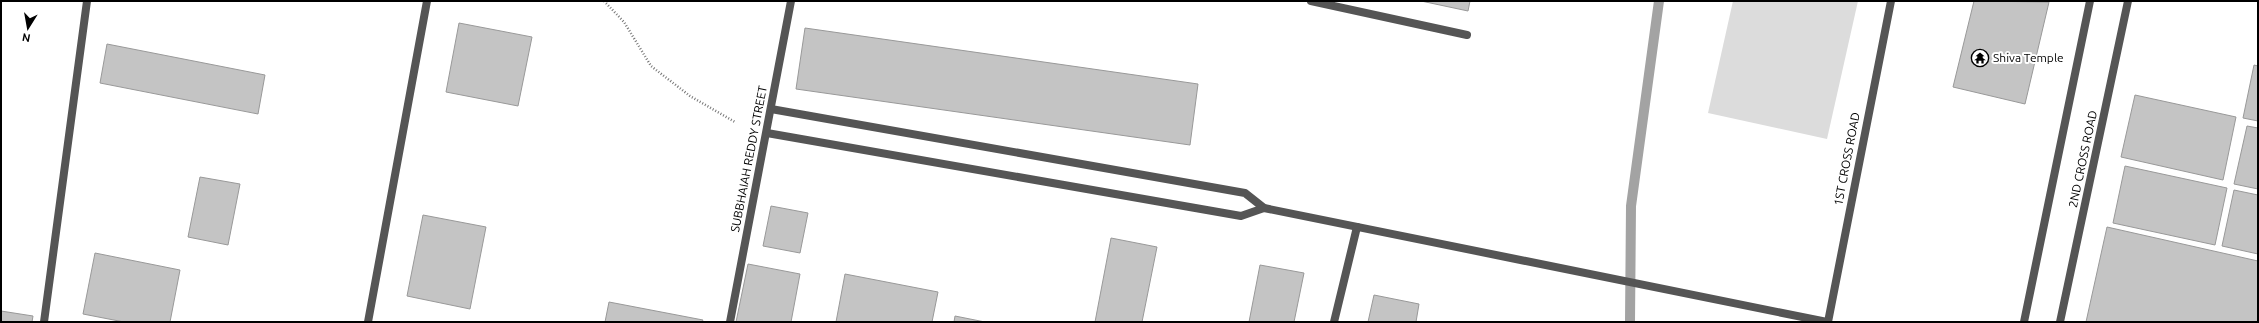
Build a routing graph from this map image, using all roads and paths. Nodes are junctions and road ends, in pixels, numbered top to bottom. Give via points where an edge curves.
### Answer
1 (87, 1) edge
2 (427, 1) edge
3 (604, 1) edge
4 (791, 1) edge
5 (1311, 1) edge
6 (1891, 1) edge
7 (2090, 1) edge
8 (2128, 1) edge
9 (1467, 35) dead end
10 (771, 109) junction
11 (736, 122) dead end
12 (767, 133) junction
13 (1264, 208) junction
14 (1357, 227) junction
15 (44, 322) edge
16 (368, 322) edge
17 (730, 322) edge
18 (1334, 322) edge
19 (1827, 322) edge
20 (2024, 322) edge
21 (2060, 322) edge

1 - 15 street
2 - 16 street
3 - 11 path via 624,22 651,66 690,96
4 - 10 street, SUBBHAIAH REDDY STREET
5 - 9 street
6 - 19 street, 1ST CROSS ROAD
7 - 20 street, 2ND CROSS ROAD
8 - 21 street, 2ND CROSS ROAD
10 - 12 street, SUBBHAIAH REDDY STREET
10 - 13 street via 1245,193
12 - 13 street via 1241,216
12 - 17 street, SUBBHAIAH REDDY STREET
13 - 14 street
14 - 18 street
14 - 19 street

